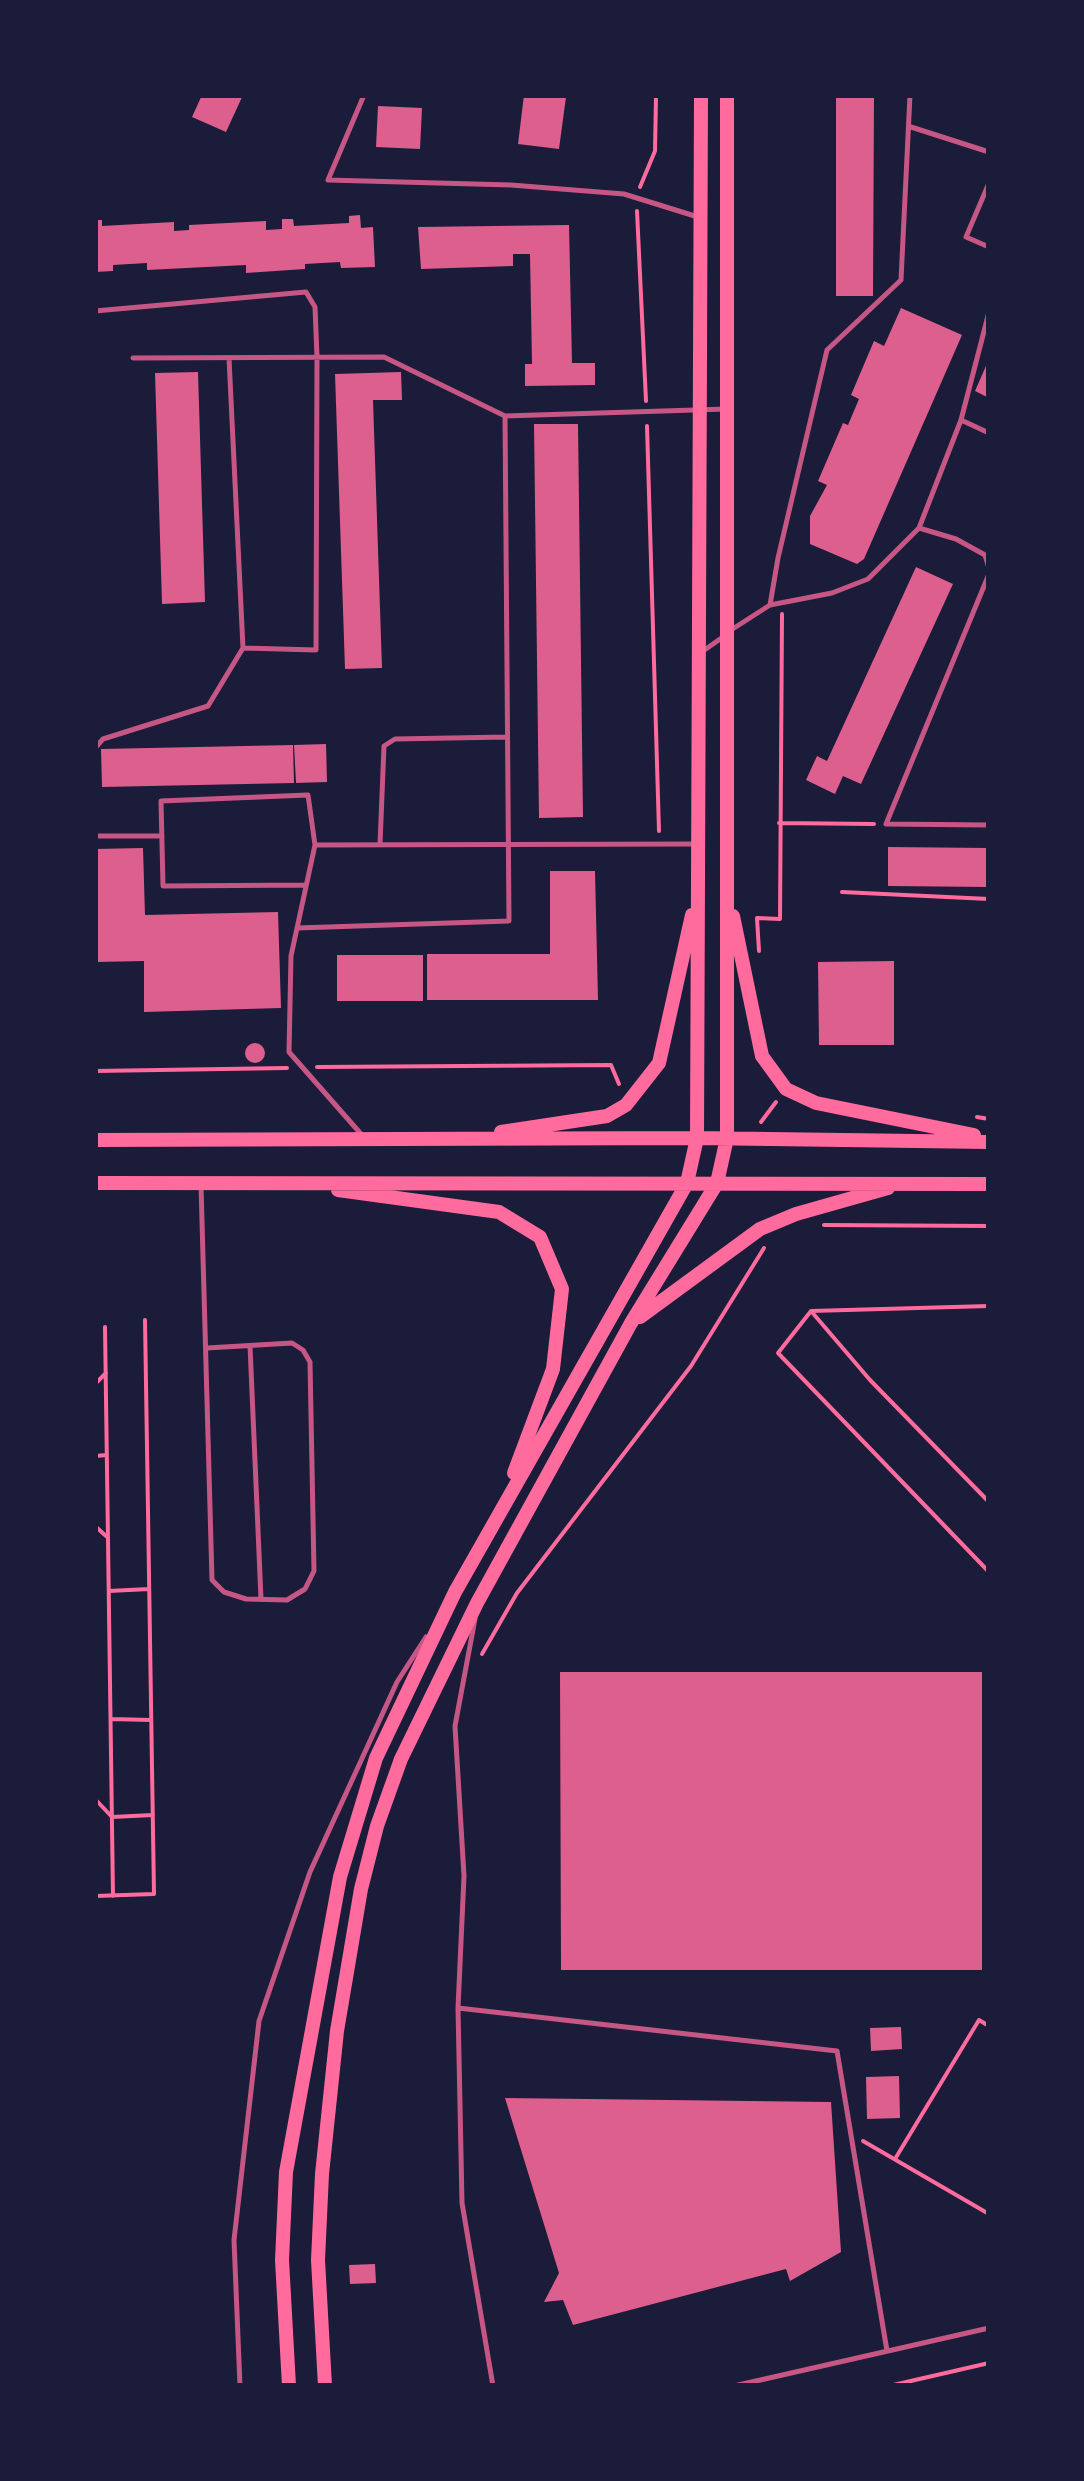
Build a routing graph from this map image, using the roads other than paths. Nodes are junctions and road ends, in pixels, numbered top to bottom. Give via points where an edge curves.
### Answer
1 (364, 95) edge
2 (701, 95) edge
3 (728, 95) edge
4 (910, 95) edge
5 (911, 127) junction
6 (989, 152) edge
7 (989, 182) edge
8 (700, 218) junction
9 (989, 247) edge
10 (95, 311) edge
11 (989, 312) edge
12 (133, 358) dead end
13 (230, 358) junction
14 (317, 358) junction
15 (727, 409) junction
16 (700, 410) junction
17 (505, 416) junction
18 (961, 420) junction
19 (989, 434) edge
20 (919, 528) junction
21 (989, 570) edge
22 (770, 605) junction
23 (727, 634) junction
24 (243, 648) junction
25 (699, 654) junction
26 (507, 738) junction
27 (95, 748) edge
28 (989, 825) edge
29 (95, 836) edge
30 (162, 836) junction
31 (380, 844) junction
32 (508, 844) junction
33 (698, 844) junction
34 (314, 845) junction
35 (306, 884) junction
36 (727, 885) junction
37 (698, 890) junction
38 (298, 928) junction
39 (697, 1138) junction
40 (727, 1138) junction
41 (366, 1139) junction
42 (450, 1139) junction
43 (95, 1140) edge
44 (989, 1140) edge
45 (201, 1182) junction
46 (95, 1183) edge
47 (283, 1183) junction
48 (687, 1183) junction
49 (717, 1183) junction
50 (905, 1184) junction
51 (989, 1184) edge
52 (631, 1323) junction
53 (250, 1346) junction
54 (207, 1348) junction
55 (499, 1516) junction
56 (455, 1592) junction
57 (261, 1600) junction
58 (478, 1603) junction
59 (458, 2008) junction
60 (989, 2328) edge
61 (887, 2351) junction
62 (240, 2386) edge
63 (289, 2386) edge
64 (325, 2386) edge
65 (493, 2386) edge
66 (734, 2386) edge

1 - 8 lane via 328,180 624,194
2 - 8 main road
3 - 15 main road
4 - 5 lane
5 - 6 lane
5 - 22 lane via 901,280 827,350
7 - 9 lane via 966,237
8 - 16 main road
10 - 14 lane via 306,292 315,306
11 - 18 lane
12 - 13 lane
13 - 14 lane
13 - 24 lane
14 - 17 lane via 384,357
14 - 24 lane via 316,650
15 - 16 lane
15 - 23 main road
16 - 17 lane
16 - 25 main road
17 - 26 lane
18 - 19 lane
18 - 20 lane
20 - 21 lane via 985,554
20 - 22 lane via 868,579
21 - 28 lane via 886,824
22 - 23 lane
23 - 25 lane
23 - 36 main road
24 - 27 lane via 208,706 103,739
25 - 33 main road
26 - 31 lane via 395,739 384,746
26 - 32 lane
29 - 30 lane
30 - 34 lane via 161,801 308,796
30 - 35 lane via 163,886
31 - 32 lane
31 - 34 lane
32 - 33 lane
32 - 38 lane via 510,920
33 - 37 main road
34 - 35 lane
35 - 38 lane
36 - 40 main road
36 - 44 main road via 762,1056 786,1089 831,1107
37 - 39 main road
37 - 42 main road via 658,1063 626,1105 607,1116
38 - 41 lane via 289,1052
39 - 40 main road
39 - 42 main road
39 - 48 main road
40 - 44 main road
40 - 49 main road
41 - 42 main road
41 - 43 main road
45 - 46 main road
45 - 47 main road
45 - 54 lane
47 - 48 main road
47 - 55 main road via 499,1212 540,1237 562,1289 553,1369
48 - 49 main road
48 - 55 main road
49 - 50 main road
49 - 52 main road
50 - 51 main road
50 - 52 main road via 760,1229
52 - 58 main road
53 - 54 lane
53 - 57 lane
53 - 57 lane via 292,1343 310,1362 314,1571 305,1589 288,1600
54 - 57 lane via 212,1580 224,1592
55 - 56 main road
56 - 62 lane via 398,1682 354,1772 310,1872 260,2020 234,2240
56 - 63 main road via 376,1758 340,1877 286,2172 282,2260
58 - 59 lane via 455,1726 464,1876
58 - 64 main road via 401,1760 361,1889 322,2174 318,2260
59 - 61 lane via 837,2051
59 - 65 lane via 462,2203
60 - 61 lane
61 - 66 lane

